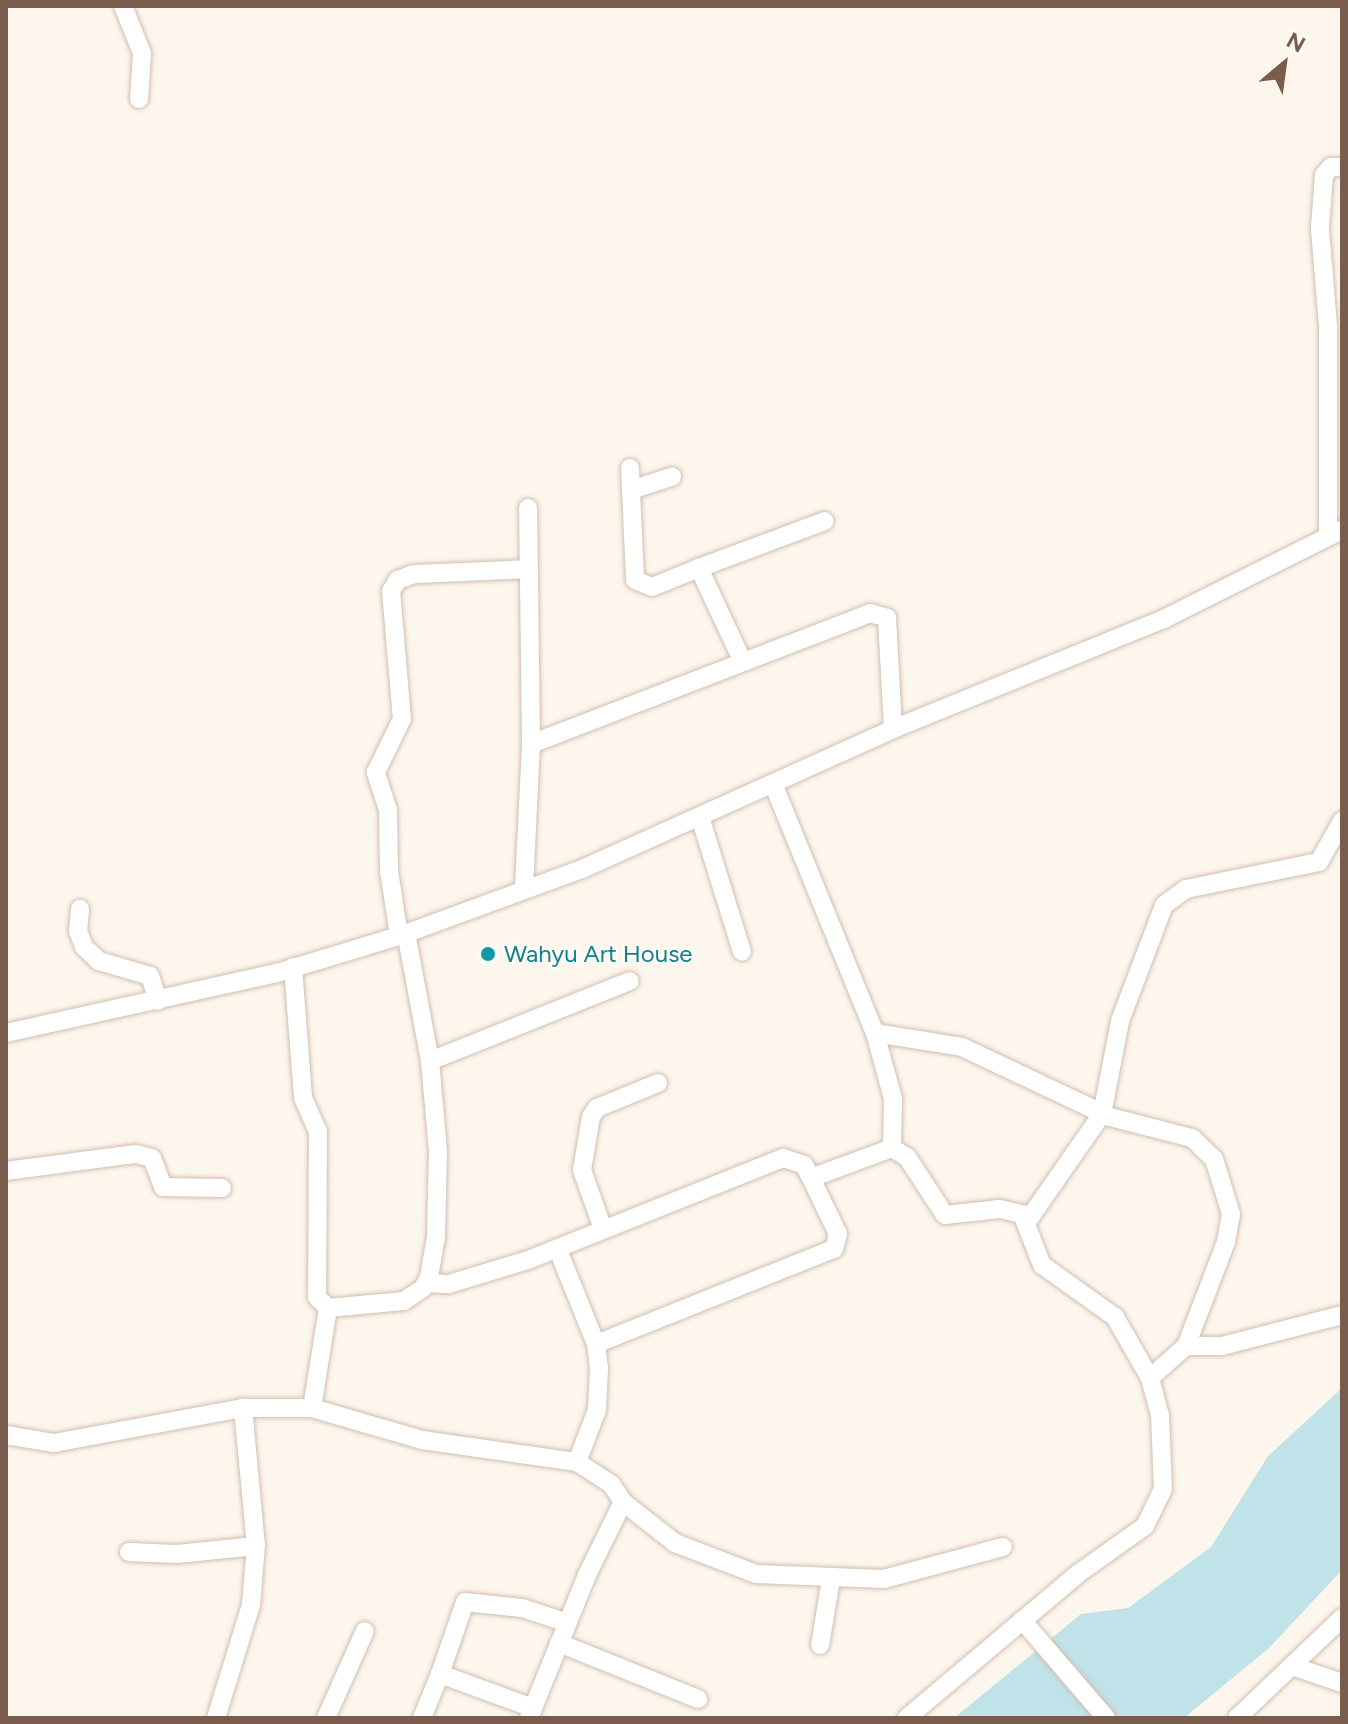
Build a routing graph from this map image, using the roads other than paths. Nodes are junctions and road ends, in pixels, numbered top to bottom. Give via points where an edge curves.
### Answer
1 (123, 6) edge
2 (139, 99) dead end
3 (1342, 167) edge
4 (630, 468) dead end
5 (672, 477) dead end
6 (634, 489) junction
7 (528, 508) dead end
8 (825, 521) dead end
9 (1335, 532) edge
10 (699, 568) junction
11 (528, 569) junction
12 (742, 660) junction
13 (893, 729) junction
14 (531, 744) junction
15 (774, 786) junction
16 (700, 817) junction
17 (1342, 821) edge
18 (524, 888) junction
19 (80, 909) dead end
20 (403, 935) junction
21 (742, 952) dead end
22 (293, 967) junction
23 (630, 981) dead end
24 (158, 1001) junction
25 (6, 1033) edge
26 (875, 1033) junction
27 (430, 1061) junction
28 (658, 1083) dead end
29 (1102, 1114) junction
30 (892, 1148) junction
31 (6, 1171) edge
32 (811, 1178) junction
33 (222, 1188) dead end
34 (1026, 1223) junction
35 (603, 1229) junction
36 (558, 1250) junction
37 (427, 1283) junction
38 (328, 1308) junction
39 (1342, 1315) edge
40 (596, 1344) junction
41 (1186, 1346) junction
42 (1150, 1378) junction
43 (243, 1408) junction
44 (312, 1408) junction
45 (6, 1435) edge
46 (577, 1462) junction
47 (623, 1502) junction
48 (256, 1546) junction
49 (1003, 1547) dead end
50 (129, 1552) dead end
51 (831, 1579) junction
52 (1342, 1618) edge
53 (568, 1623) junction
54 (1027, 1625) junction
55 (365, 1631) dead end
56 (559, 1643) junction
57 (820, 1645) dead end
58 (1295, 1667) junction
59 (440, 1674) junction
60 (1342, 1683) edge
61 (698, 1699) dead end
62 (531, 1713) edge
63 (216, 1718) edge
64 (326, 1718) edge
65 (422, 1718) edge
66 (907, 1718) edge
67 (1106, 1718) edge
68 (1237, 1718) edge

1 - 2 street via 142,53
3 - 9 street via 1331,167 1324,175 1320,228
4 - 6 street
5 - 6 street
6 - 10 street via 639,586 652,587
7 - 11 street
8 - 10 street
9 - 13 street via 1164,619
10 - 12 street
11 - 14 street
11 - 20 street via 414,574 398,580 391,591 402,719 376,772 388,810 389,871
12 - 13 street via 880,613 887,618
12 - 14 street
13 - 15 street
14 - 18 street
15 - 16 street
15 - 26 street
16 - 18 street
16 - 21 street
17 - 29 street via 1319,862 1186,889 1164,905 1120,1021
18 - 20 street
19 - 24 street via 84,947 99,961 150,976
20 - 22 street
20 - 27 street
22 - 24 street
22 - 38 street via 303,1098 318,1131 316,1292
23 - 27 street
24 - 25 street
26 - 29 street via 962,1047
26 - 30 street via 893,1099
27 - 37 street via 438,1151 436,1237
28 - 35 street via 602,1105 591,1117 582,1170
29 - 34 street
29 - 41 street via 1192,1138 1214,1159 1224,1179 1231,1214 1226,1242
30 - 32 street
30 - 34 street via 907,1157 945,1215 1014,1210
31 - 33 street via 136,1154 152,1158 163,1187
32 - 35 street via 804,1165 783,1158
32 - 40 street via 838,1234 834,1249
34 - 42 street via 1042,1265 1115,1317
35 - 36 street
36 - 37 street via 449,1284
36 - 40 street
37 - 38 street via 404,1301
38 - 44 street
39 - 41 street via 1222,1346
40 - 46 street via 601,1392
41 - 42 street
42 - 54 street via 1165,1460 1163,1489 1145,1526
43 - 44 street
43 - 45 street via 54,1443
43 - 48 street
44 - 46 street via 422,1440
46 - 47 street via 611,1484
47 - 51 street via 675,1543 714,1562 756,1574
47 - 53 street
48 - 50 street via 177,1554
48 - 63 street via 251,1605
49 - 51 street via 884,1579
51 - 57 street
52 - 58 street
53 - 56 street
53 - 59 street via 522,1608 465,1602
54 - 66 street
54 - 67 street
55 - 64 street
56 - 61 street
56 - 62 street
58 - 60 street
58 - 68 street
59 - 62 street
59 - 65 street

